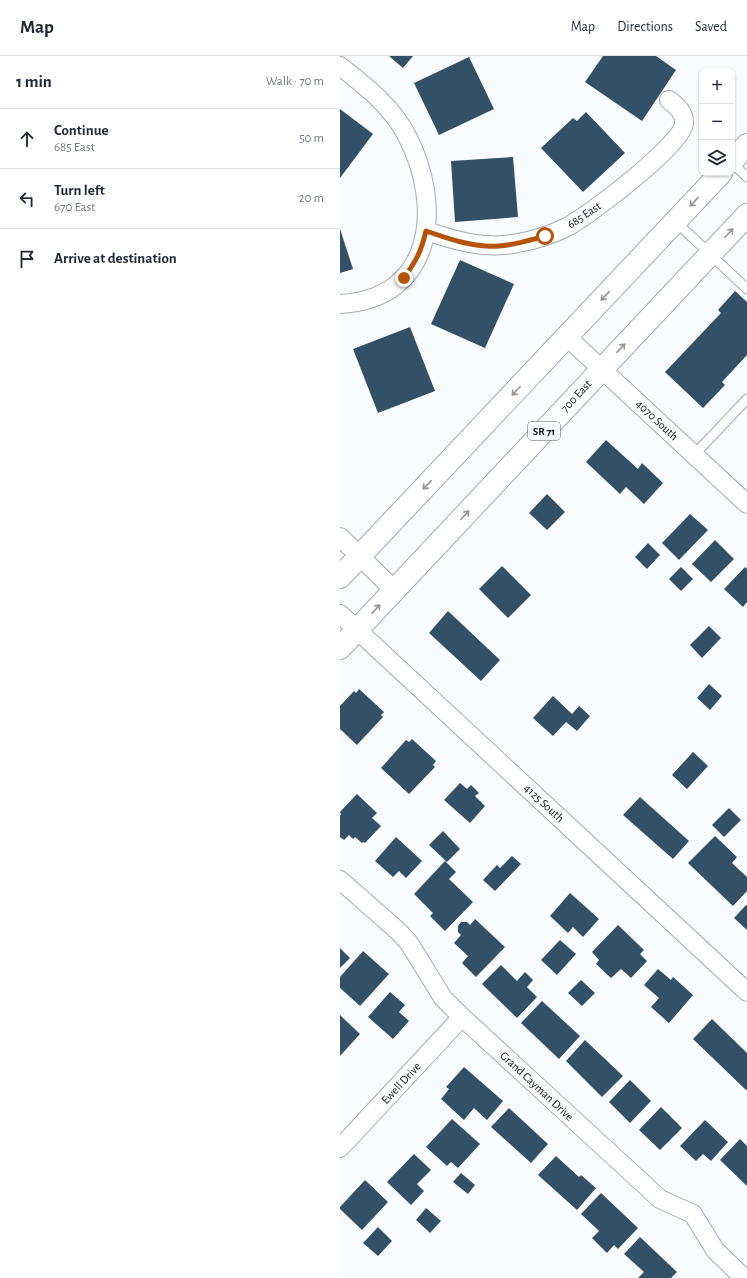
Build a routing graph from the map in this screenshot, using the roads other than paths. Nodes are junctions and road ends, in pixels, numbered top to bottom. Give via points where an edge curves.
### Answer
1 (340, 66) edge
2 (668, 100) dead end
3 (747, 145) edge
4 (735, 159) edge
5 (735, 165) edge
6 (718, 176) edge
7 (747, 177) edge
8 (747, 215) edge
9 (676, 222) junction
10 (426, 231) junction
11 (710, 254) junction
12 (747, 288) edge
13 (340, 304) edge
14 (567, 337) junction
15 (602, 369) junction
16 (747, 399) edge
17 (694, 455) junction
18 (747, 504) edge
19 (340, 537) edge
20 (360, 557) junction
21 (340, 577) edge
22 (394, 590) junction
23 (340, 614) edge
24 (357, 630) junction
25 (340, 648) edge
26 (340, 880) edge
27 (747, 992) edge
28 (462, 1017) junction
29 (340, 1148) edge
30 (744, 1278) edge

1 - 10 street via 391,111 407,135 419,162 426,188
2 - 10 street, 685 East via 678,106 682,114 684,124 681,133 651,164 587,215 567,227 517,244 498,246 480,245
3 - 4 main road
5 - 7 lane
6 -> 9 main road
11 -> 8 main road, 700 East / SR 71
9 - 11 lane
9 -> 14 main road
10 - 13 street via 418,259 404,278 387,292 372,299
11 - 12 lane
15 -> 11 main road, 700 East / SR 71
14 - 15 street, 4070 South
14 -> 20 main road
15 - 17 street, 4070 South
22 -> 15 main road, 700 East / SR 71
16 - 17 lane
17 - 18 street, 4070 South
19 - 20 street
20 - 21 main road
20 - 22 street
24 -> 22 main road, 700 East / SR 71
23 - 24 street, 4125 South
24 - 25 main road, 700 East / SR 71
24 - 27 street, 4125 South
26 - 28 street, Grand Cayman Drive via 398,930 443,998
28 - 29 street, Ewell Drive
28 - 30 street, Grand Cayman Drive via 660,1199 693,1214 714,1250

